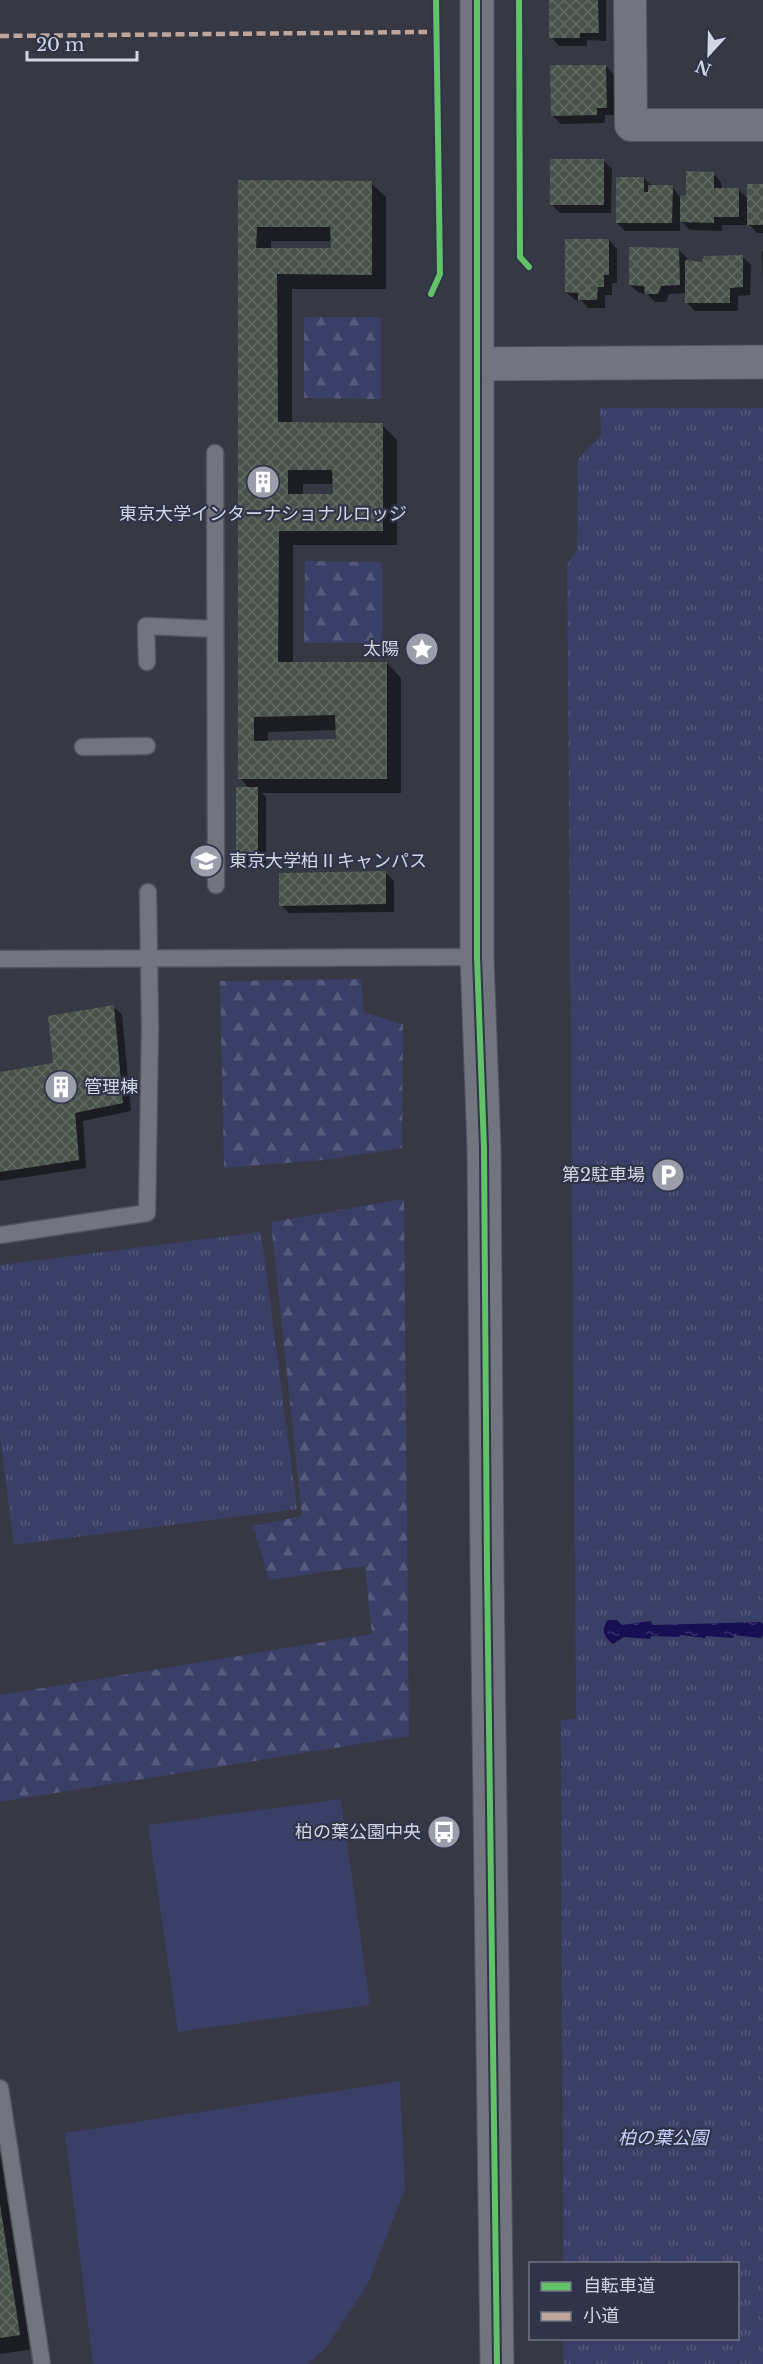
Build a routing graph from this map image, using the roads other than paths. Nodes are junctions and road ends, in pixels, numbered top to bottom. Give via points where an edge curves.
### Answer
1 (477, 0) edge
2 (630, 0) edge
3 (763, 125) edge
4 (763, 362) edge
5 (477, 364) junction
6 (215, 453) dead end
7 (215, 629) junction
8 (147, 662) dead end
9 (147, 746) dead end
10 (83, 747) dead end
11 (216, 885) dead end
12 (147, 892) dead end
13 (477, 957) junction
14 (0, 959) edge
15 (149, 959) junction
16 (0, 1235) edge
17 (0, 2088) edge
18 (42, 2364) edge
19 (497, 2364) edge

1 - 5 street
2 - 3 street via 631,125
4 - 5 street
5 - 13 street
6 - 7 lane
7 - 8 lane via 146,626
7 - 11 lane
9 - 10 lane
12 - 15 lane
13 - 15 lane
13 - 19 street via 484,1148
14 - 15 lane
15 - 16 lane via 147,1213
17 - 18 lane

